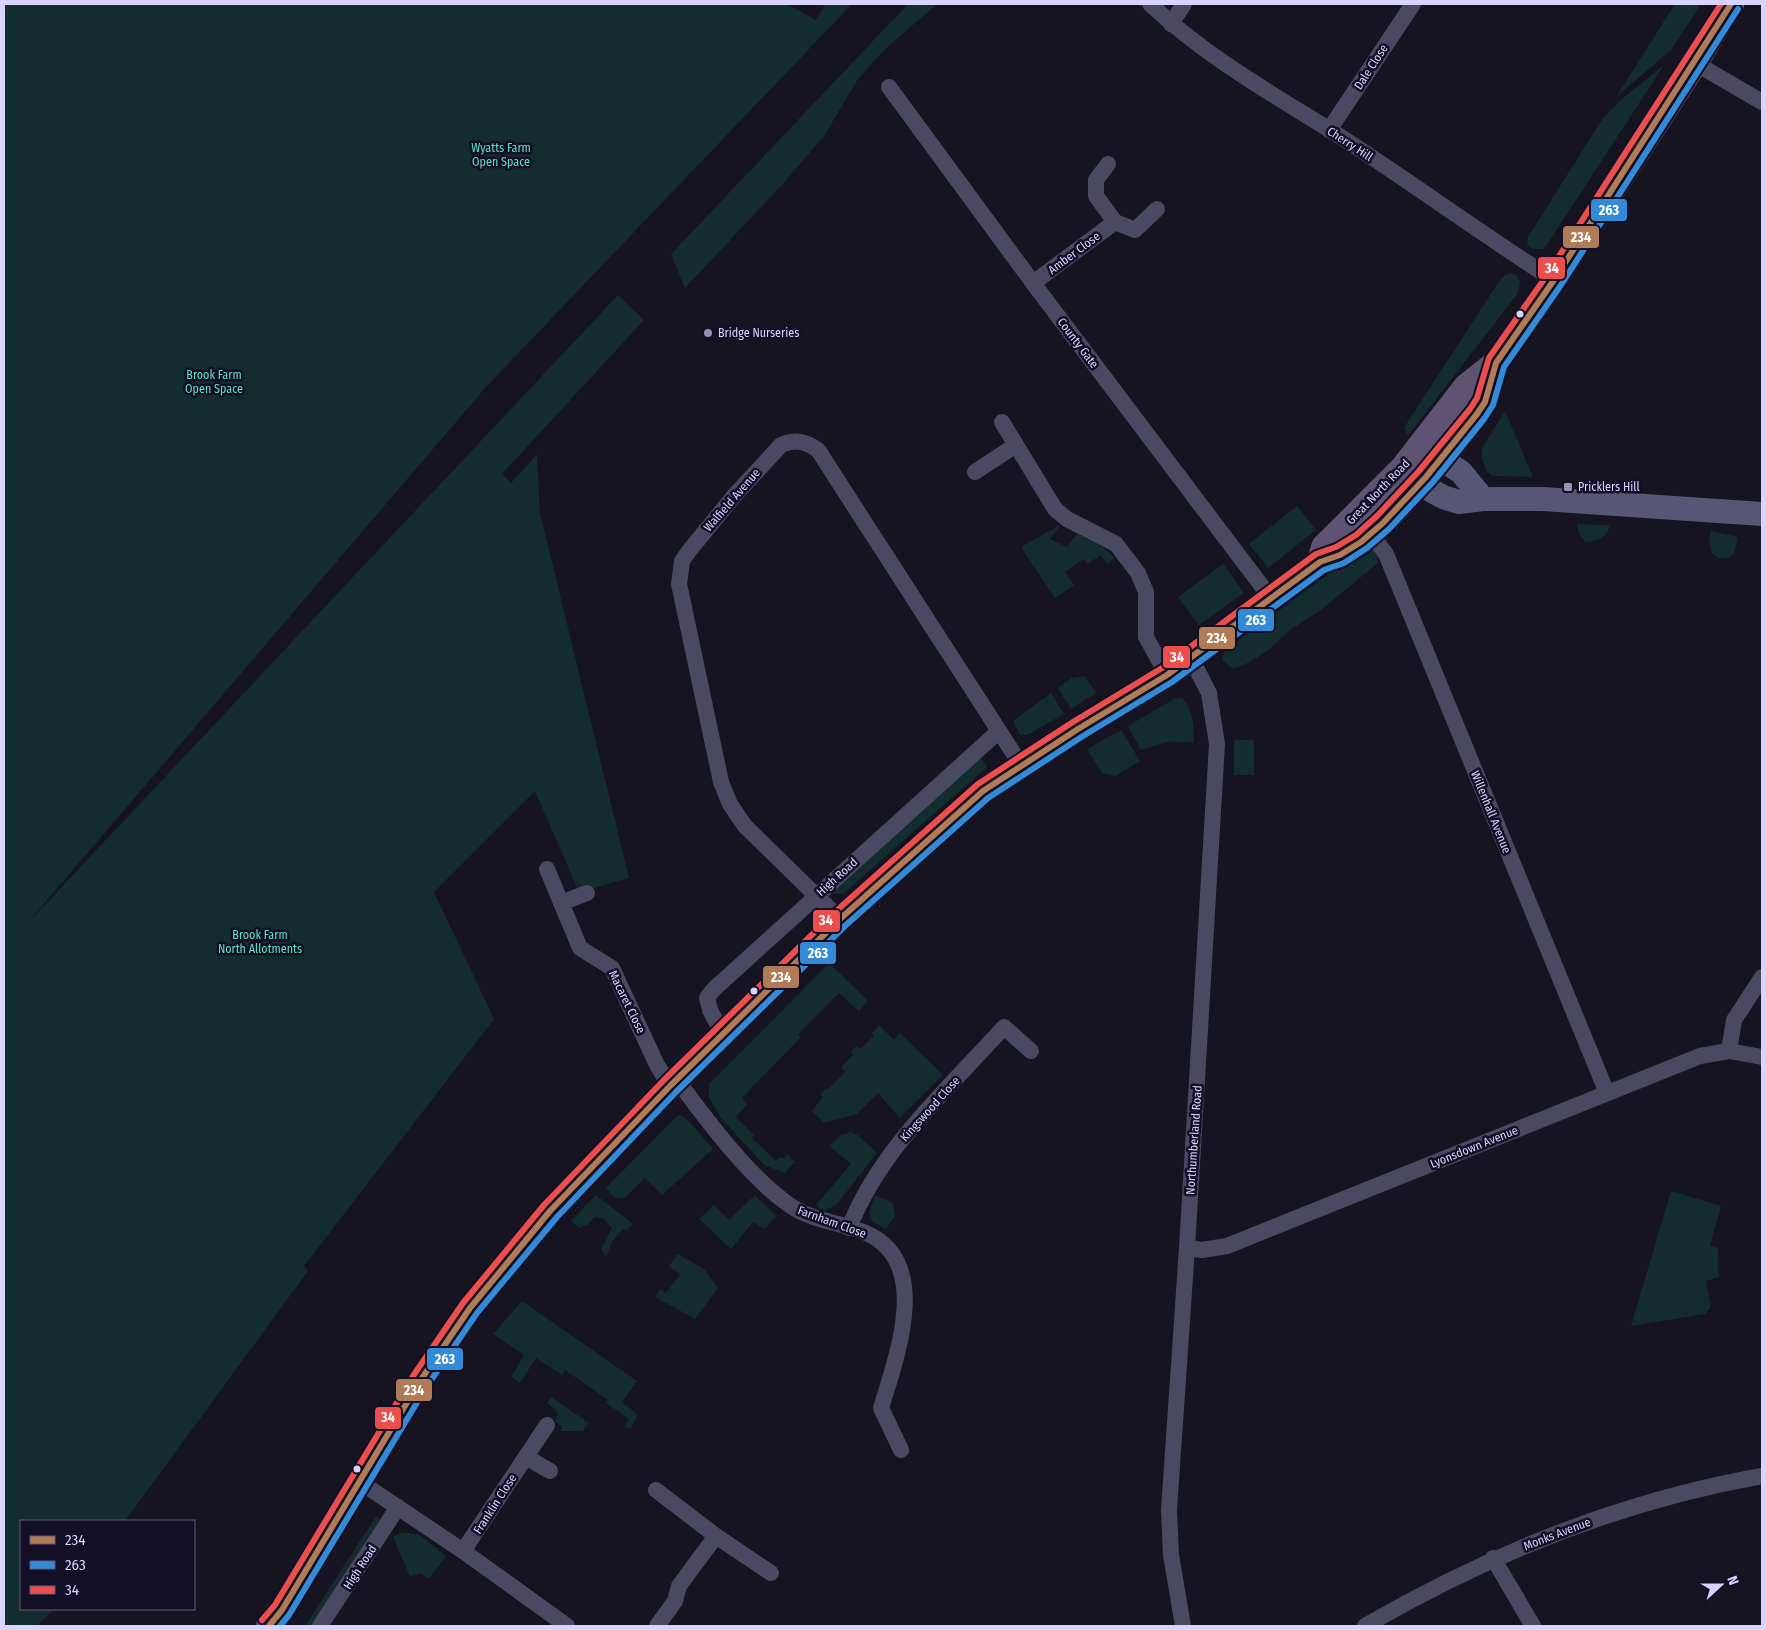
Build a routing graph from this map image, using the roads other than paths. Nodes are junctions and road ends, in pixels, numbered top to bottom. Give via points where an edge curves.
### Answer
1 (1150, 4) edge
2 (1184, 4) edge
3 (1413, 4) edge
4 (1731, 4) edge
5 (1171, 24) junction
6 (1695, 63) junction
7 (889, 87) dead end
8 (1762, 102) edge
9 (1329, 130) junction
10 (1108, 164) dead end
11 (1157, 209) dead end
12 (1115, 222) junction
13 (1554, 280) junction
14 (1033, 283) junction
15 (1002, 422) dead end
16 (1016, 445) junction
17 (1430, 453) junction
18 (975, 472) dead end
19 (1412, 476) junction
20 (1483, 499) junction
21 (1762, 514) edge
22 (1364, 525) junction
23 (1270, 598) junction
24 (1191, 658) junction
25 (1167, 675) junction
26 (999, 731) junction
27 (1021, 765) junction
28 (547, 869) dead end
29 (587, 893) dead end
30 (816, 895) junction
31 (561, 903) junction
32 (840, 919) junction
33 (1762, 977) edge
34 (723, 1035) junction
35 (1030, 1051) dead end
36 (1729, 1051) junction
37 (1762, 1057) edge
38 (674, 1083) junction
39 (1607, 1093) junction
40 (849, 1228) junction
41 (1188, 1248) junction
42 (547, 1424) dead end
43 (901, 1450) dead end
44 (526, 1457) junction
45 (550, 1472) dead end
46 (1762, 1476) edge
47 (360, 1482) junction
48 (656, 1490) dead end
49 (398, 1507) junction
50 (716, 1536) junction
51 (463, 1551) junction
52 (1494, 1558) junction
53 (771, 1573) dead end
54 (269, 1626) edge
55 (320, 1626) edge
56 (567, 1626) edge
57 (657, 1626) edge
58 (1183, 1626) edge
59 (1365, 1626) edge
60 (1533, 1626) edge

1 - 5 street, Cherry Hill
2 - 5 street
3 - 9 street, Dale Close
4 - 6 main road
5 - 9 street, Cherry Hill via 1248,81
6 - 8 street
6 - 13 main road
7 - 14 street, County Gate
9 - 13 street, Cherry Hill
10 - 12 street via 1096,180 1096,196
11 - 12 street via 1135,230
12 - 14 street, Amber Close
13 - 17 main road via 1496,363 1466,386
14 - 23 street, County Gate
15 - 16 street
16 - 18 street
16 - 25 street via 1055,509 1116,544 1138,573 1146,592 1146,637
17 - 19 main road, Great North Road
17 - 20 main road via 1469,479
19 - 20 main road via 1443,497 1459,502
19 - 22 main road, Great North Road
20 - 21 main road via 1543,499
22 - 23 main road, Great North Road via 1334,560 1320,562
22 - 39 street, Willenhall Avenue via 1386,554
23 - 24 main road, Great North Road
24 - 25 main road, Great North Road
24 - 41 street, Northumberland Road via 1209,692 1217,744
25 - 27 main road, Great North Road
26 - 27 street, Walfield Avenue
26 - 30 street, High Road
26 - 30 street, Walfield Avenue via 818,450 807,442 791,441 780,445 689,551 682,561 679,584 721,782 730,804 745,826
27 - 32 main road via 983,792
28 - 31 street, Macaret Close
29 - 31 street
30 - 32 street, Walfield Avenue
30 - 34 street, High Road via 707,998
31 - 38 street, Macaret Close via 580,948 612,968 657,1065
32 - 34 main road
33 - 36 street via 1734,1020
34 - 38 main road
35 - 40 street, Kingswood Close via 1004,1027 896,1147 870,1184
36 - 37 street, Lyonsdown Avenue
36 - 39 street, Lyonsdown Avenue via 1700,1056
38 - 40 street, Farnham Close via 720,1136 787,1204 819,1220
38 - 47 main road via 564,1196 470,1308 420,1381
39 - 41 street, Lyonsdown Avenue via 1227,1246 1202,1250
40 - 43 street, Farnham Close via 866,1233 884,1244 896,1260 902,1279 906,1302 899,1346 881,1408
41 - 58 street, Northumberland Road via 1169,1510 1171,1555
42 - 44 street, Franklin Close
44 - 45 street
44 - 51 street, Franklin Close
46 - 52 street, Monks Avenue via 1665,1498 1592,1520
47 - 49 street
47 - 54 main road
48 - 50 street
49 - 51 street
49 - 55 street, High Road
50 - 53 street
50 - 57 street via 679,1586 675,1601
51 - 56 street
52 - 59 street, Monks Avenue
52 - 60 street

